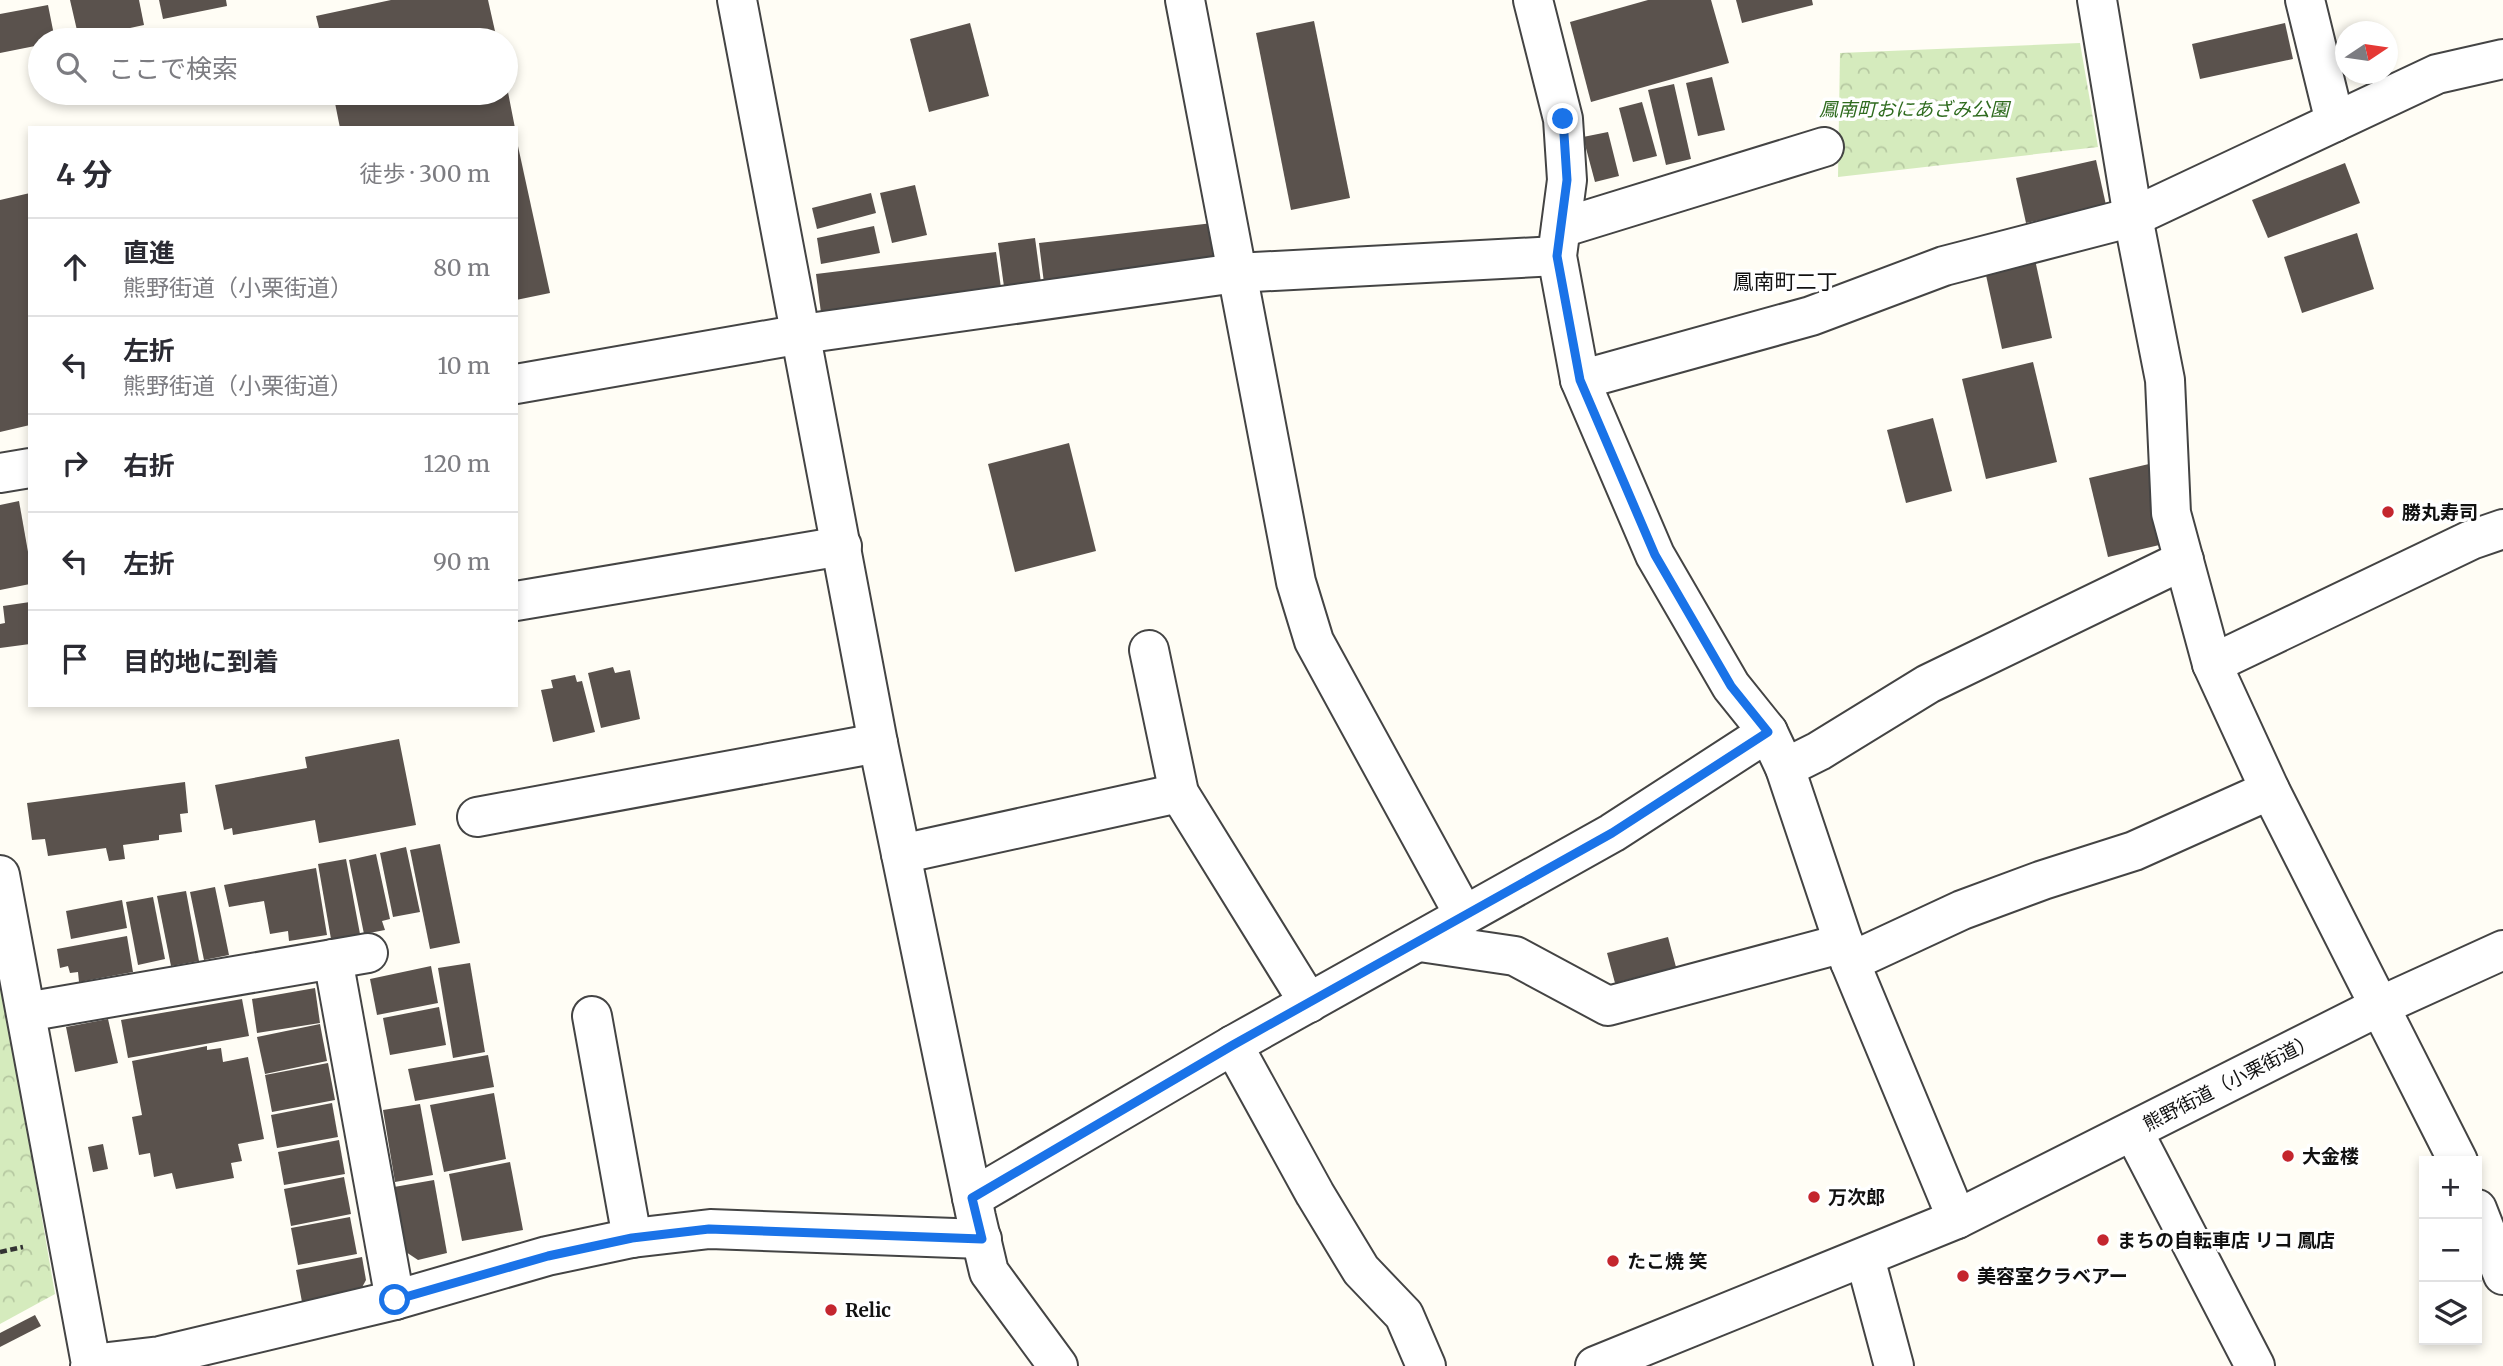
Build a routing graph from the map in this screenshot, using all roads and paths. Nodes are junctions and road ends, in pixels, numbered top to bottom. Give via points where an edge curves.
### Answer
1 (737, 0) edge
2 (1185, 0) edge
3 (1533, 0) edge
4 (2097, 0) edge
5 (2305, 0) edge
6 (2503, 59) edge
7 (2335, 122) junction
8 (1824, 146) dead end
9 (2133, 217) junction
10 (1559, 242) junction
11 (1236, 273) junction
12 (802, 334) junction
13 (1580, 380) junction
14 (518, 384) edge
15 (28, 468) edge
16 (0, 473) edge
17 (2503, 529) edge
18 (842, 546) junction
19 (2183, 560) junction
20 (518, 601) edge
21 (1149, 650) dead end
22 (2212, 664) junction
23 (1768, 732) junction
24 (878, 743) junction
25 (1785, 768) junction
26 (2270, 790) junction
27 (1179, 793) junction
28 (477, 817) dead end
29 (901, 854) junction
30 (0, 874) edge
31 (1464, 915) junction
32 (1420, 942) junction
33 (2503, 950) edge
34 (1847, 953) junction
35 (1309, 1003) junction
36 (2380, 1006) junction
37 (26, 1012) junction
38 (592, 1016) dead end
39 (1233, 1045) junction
40 (2133, 1131) junction
41 (2455, 1156) edge
42 (977, 1218) junction
43 (1957, 1219) junction
44 (2481, 1219) edge
45 (632, 1238) junction
46 (1865, 1258) junction
47 (2503, 1275) edge
48 (395, 1300) junction
49 (90, 1365) edge
50 (1058, 1366) edge
51 (1426, 1366) edge
52 (1595, 1366) edge
53 (1894, 1366) edge
54 (2255, 1366) edge

1 - 12 street
2 - 11 street
3 - 10 street via 1563,119 1567,180
4 - 9 street
5 - 7 street
6 - 7 street via 2437,74
7 - 9 street
8 - 10 street
9 - 13 street via 1944,266 1811,316
9 - 19 street via 2165,380 2171,513
10 - 11 street
10 - 13 street
11 - 12 street
11 - 31 street via 1296,582 1314,641
12 - 14 street
12 - 18 street
13 - 23 street via 1655,555 1731,686
15 - 16 street
17 - 22 street
18 - 20 street
18 - 24 street
19 - 22 street
19 - 25 street via 1928,684
21 - 27 street
22 - 26 street
23 - 25 street
23 - 31 street via 1612,833
24 - 28 street
24 - 29 street
25 - 34 street
26 - 34 street via 2134,851
26 - 36 street
27 - 29 street
27 - 35 street
29 - 42 street
30 - 37 street
31 - 32 street
32 - 34 street via 1515,956 1608,1006
32 - 35 street
33 - 36 street, 熊野街道（小栗街道）
34 - 43 street
35 - 39 street
36 - 40 street, 熊野街道（小栗街道）
36 - 41 street
37 - 48 street via 350,956
37 - 49 street
38 - 45 street
39 - 42 street
39 - 51 street via 1361,1270 1404,1315
40 - 43 street, 熊野街道（小栗街道）
40 - 54 street
42 - 45 street via 709,1229
42 - 50 street via 989,1272
43 - 46 street, 熊野街道（小栗街道）
44 - 47 street
45 - 48 street via 548,1256
46 - 52 street, 熊野街道（小栗街道）
46 - 53 street
48 - 49 street via 160,1356

